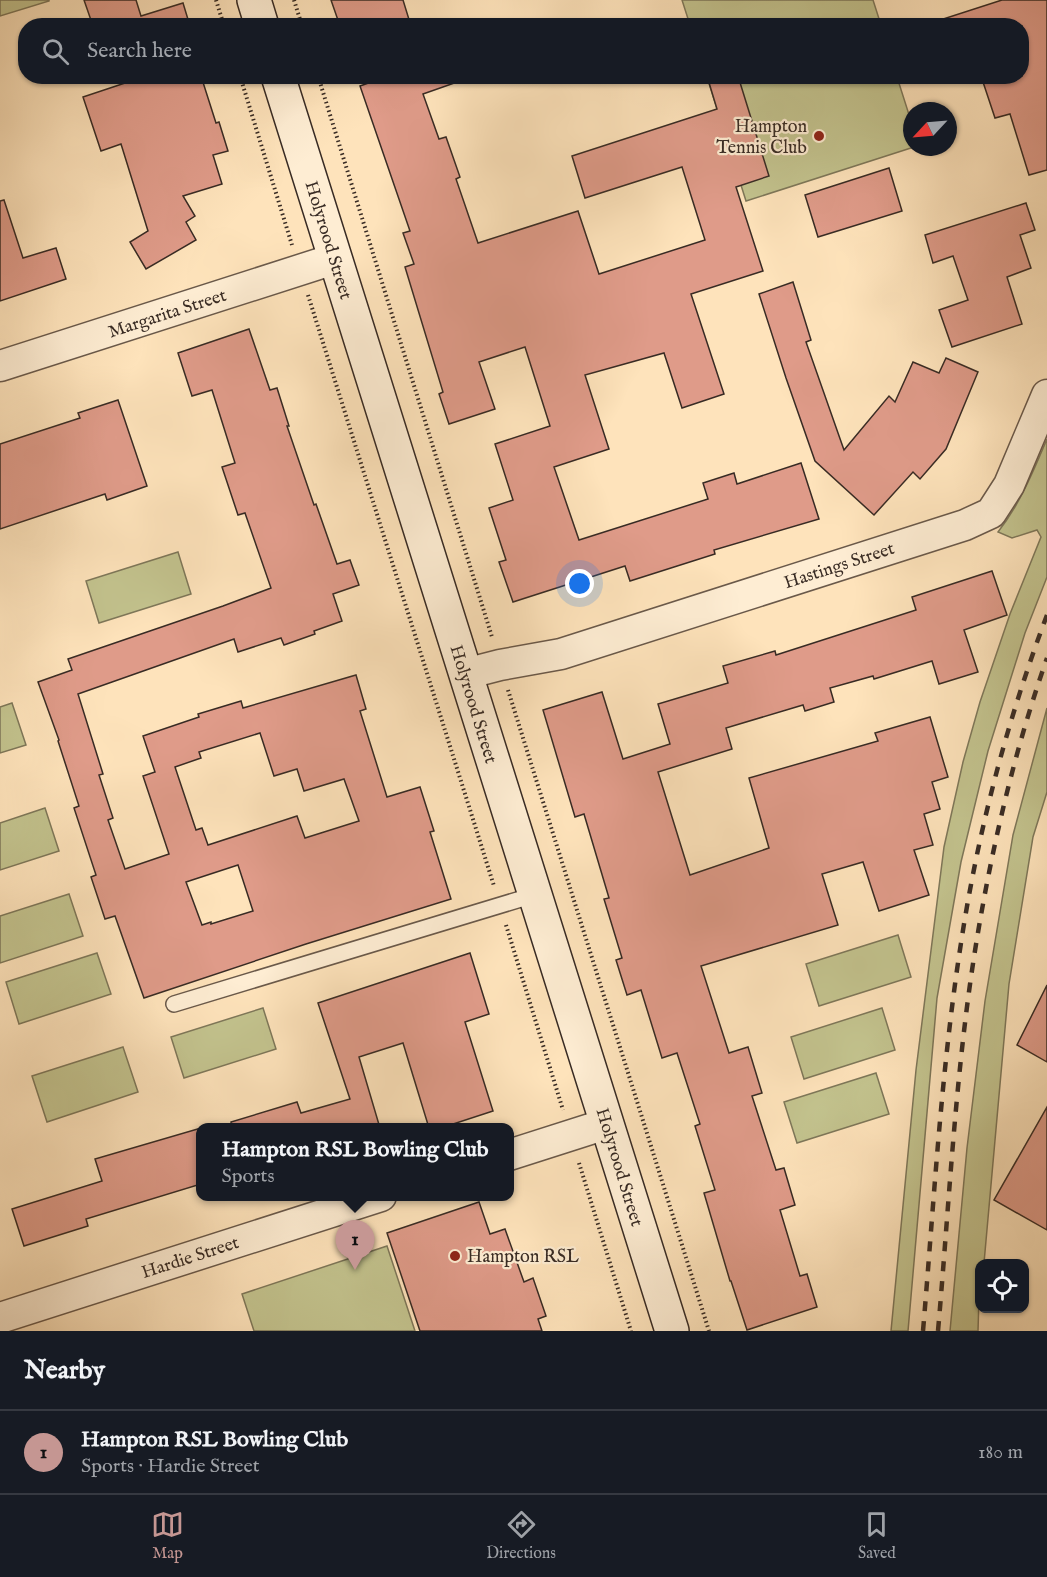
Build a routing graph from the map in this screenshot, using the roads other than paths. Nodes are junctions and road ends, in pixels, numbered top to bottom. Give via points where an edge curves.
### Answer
1 (254, 0) edge
2 (260, 18) edge
3 (280, 84) edge
4 (334, 259) junction
5 (0, 366) edge
6 (1047, 395) edge
7 (468, 684) junction
8 (534, 894) junction
9 (174, 1004) dead end
10 (606, 1124) junction
11 (514, 1154) edge
12 (368, 1201) edge
13 (0, 1318) edge
14 (672, 1331) edge

1 - 2 street
3 - 4 street, Holyrood Street
4 - 5 street, Margarita Street
4 - 7 street, Holyrood Street
6 - 7 street, Hastings Street via 1009,485 991,513 965,525
7 - 8 street, Holyrood Street
8 - 9 lane
8 - 10 street, Holyrood Street
10 - 11 street
10 - 14 street, Holyrood Street
12 - 13 street, Hardie Street

